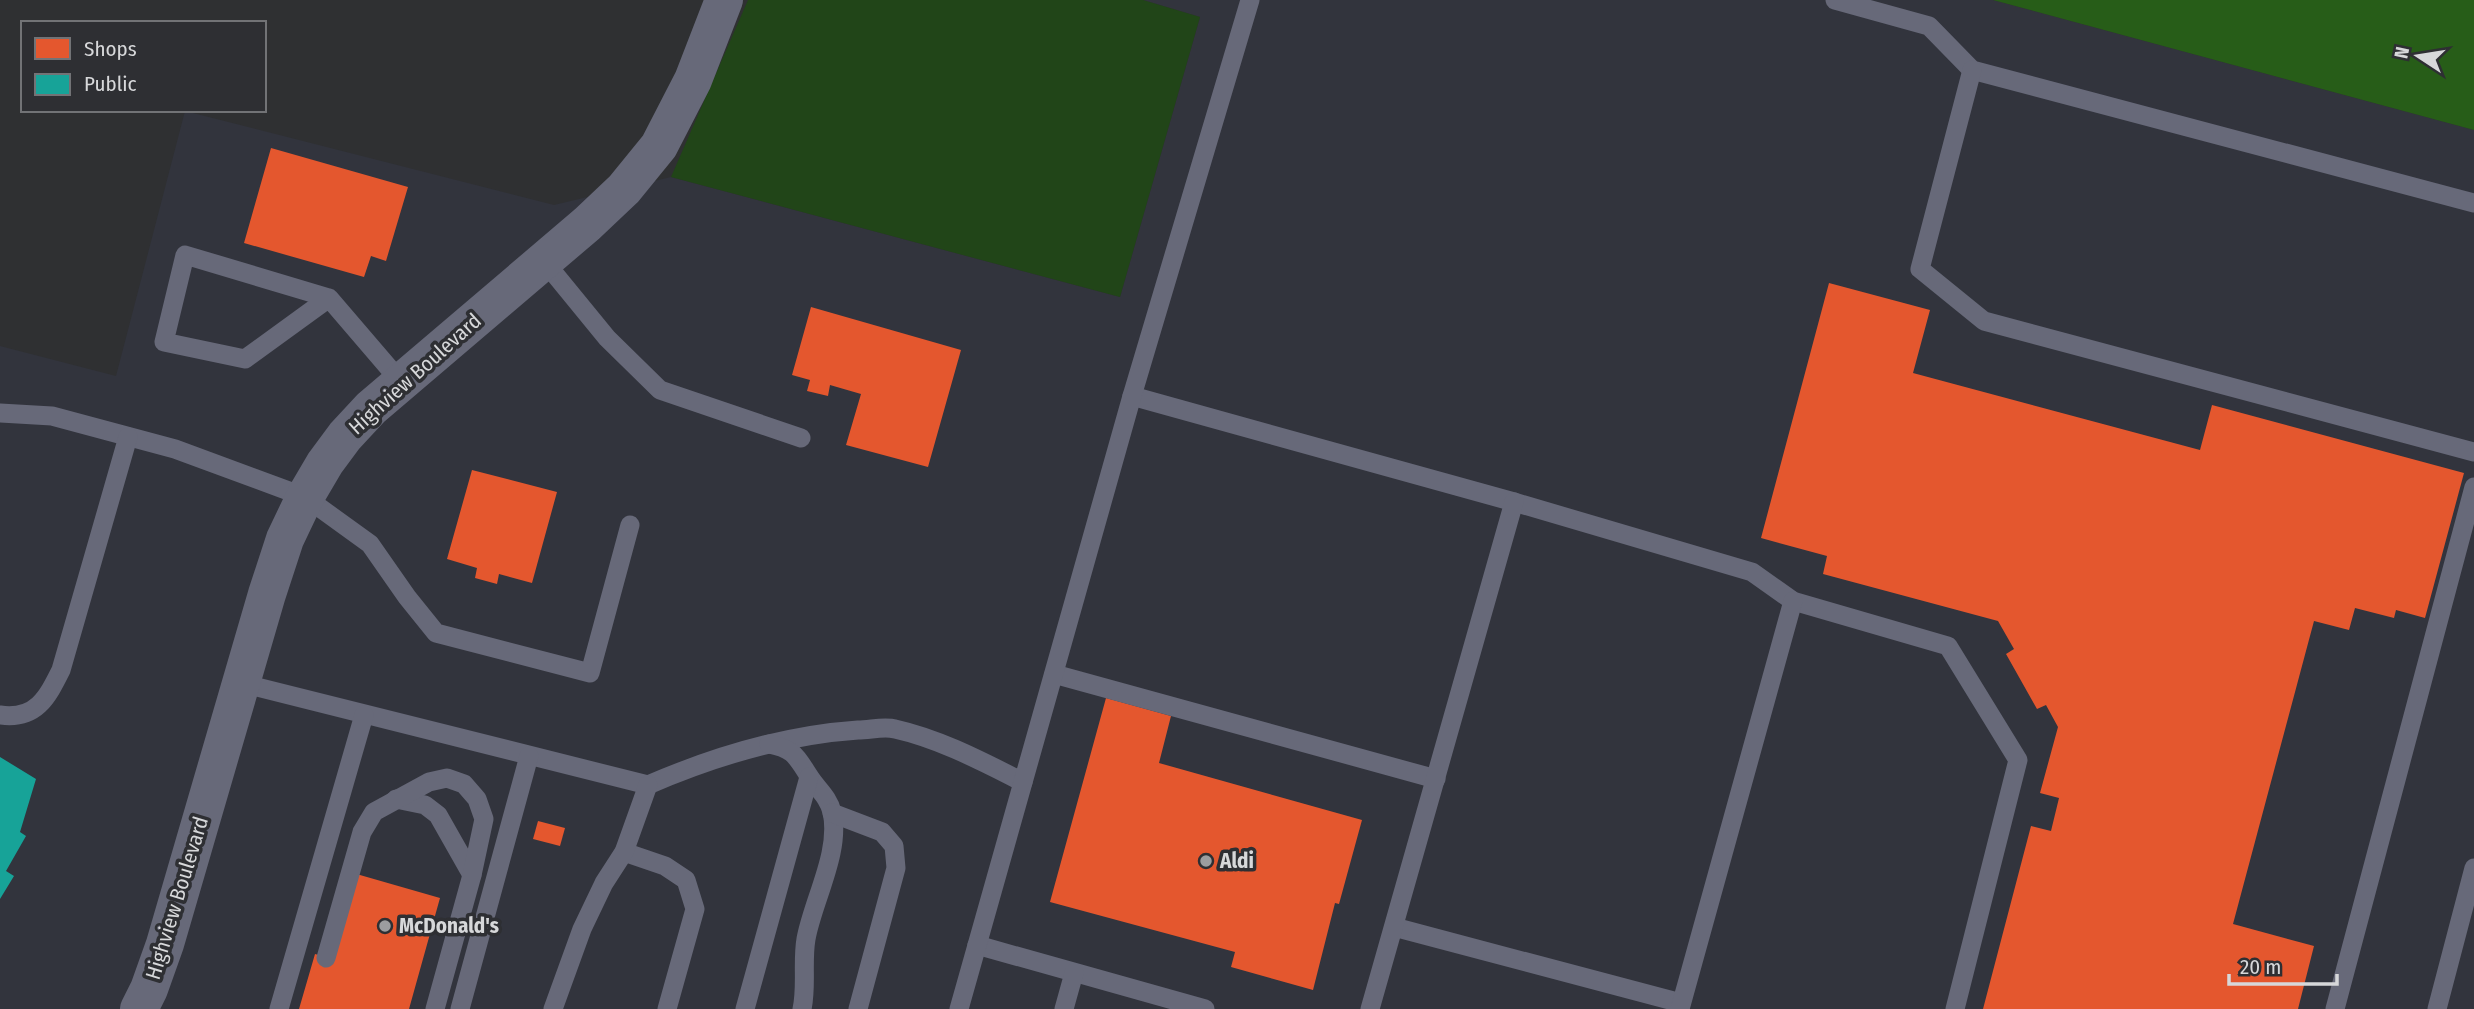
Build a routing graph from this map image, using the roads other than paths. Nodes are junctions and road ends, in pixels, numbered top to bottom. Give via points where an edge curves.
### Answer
1 (724, 0) edge
2 (1250, 0) edge
3 (1836, 0) edge
4 (1972, 70) junction
5 (2474, 204) edge
6 (544, 261) junction
7 (329, 298) junction
8 (401, 382) junction
9 (1132, 396) junction
10 (0, 413) edge
11 (128, 437) junction
12 (801, 438) dead end
13 (2474, 452) edge
14 (2474, 488) edge
15 (305, 497) junction
16 (1514, 502) junction
17 (630, 525) dead end
18 (1793, 601) junction
19 (1054, 674) junction
20 (242, 683) junction
21 (0, 715) edge
22 (364, 715) junction
23 (768, 744) junction
24 (529, 756) junction
25 (809, 777) junction
26 (1436, 779) junction
27 (1023, 782) junction
28 (648, 785) junction
29 (396, 799) junction
30 (832, 813) junction
31 (624, 852) junction
32 (2474, 868) edge
33 (472, 875) junction
34 (1394, 927) junction
35 (977, 945) junction
36 (326, 958) dead end
37 (1074, 972) junction
38 (1680, 1006) edge
39 (139, 1009) edge
40 (279, 1009) edge
41 (435, 1009) edge
42 (460, 1009) edge
43 (553, 1009) edge
44 (667, 1009) edge
45 (745, 1009) edge
46 (802, 1009) edge
47 (858, 1009) edge
48 (959, 1009) edge
49 (1064, 1009) edge
50 (1205, 1009) edge
51 (1370, 1009) edge
52 (1955, 1009) edge
53 (2334, 1009) edge
54 (2437, 1009) edge

1 - 6 street, Highview Boulevard via 693,80 659,146 624,189
2 - 9 lane
3 - 4 lane via 1929,26
4 - 5 lane
4 - 13 lane via 1920,269 1984,321
6 - 8 street, Highview Boulevard
6 - 12 lane via 607,338 660,390
7 - 7 lane via 185,255 164,342 245,359
7 - 8 lane
8 - 15 street, Highview Boulevard via 345,436
9 - 16 lane
9 - 19 lane
10 - 11 lane via 52,416
11 - 15 lane via 175,449
11 - 21 lane via 61,670 36,709 11,717
14 - 53 lane
15 - 17 lane via 370,544 436,633 590,673
15 - 20 street, Highview Boulevard via 285,539
16 - 18 lane via 1752,572
16 - 26 lane
18 - 38 lane
18 - 52 lane via 1948,646 2018,760
19 - 26 lane
19 - 27 lane
20 - 22 lane
20 - 39 street, Highview Boulevard via 165,944
22 - 24 lane
22 - 40 lane
23 - 25 lane via 784,747 801,761
23 - 27 lane via 824,733 893,728
23 - 28 lane via 691,766
24 - 28 lane
24 - 42 lane
25 - 30 lane
25 - 45 lane
26 - 34 lane
27 - 35 lane
28 - 31 lane
29 - 33 lane via 425,805 438,815
29 - 33 lane via 447,778 464,784 477,799 484,819
29 - 36 lane via 374,812 362,832
30 - 46 lane via 832,842 806,939
30 - 47 lane via 882,832 894,846 896,868
31 - 43 lane via 582,929
31 - 44 lane via 665,866 685,880 695,909
32 - 54 lane
33 - 41 lane
34 - 38 lane
34 - 51 lane
35 - 37 lane
35 - 48 lane
37 - 49 lane
37 - 50 lane

